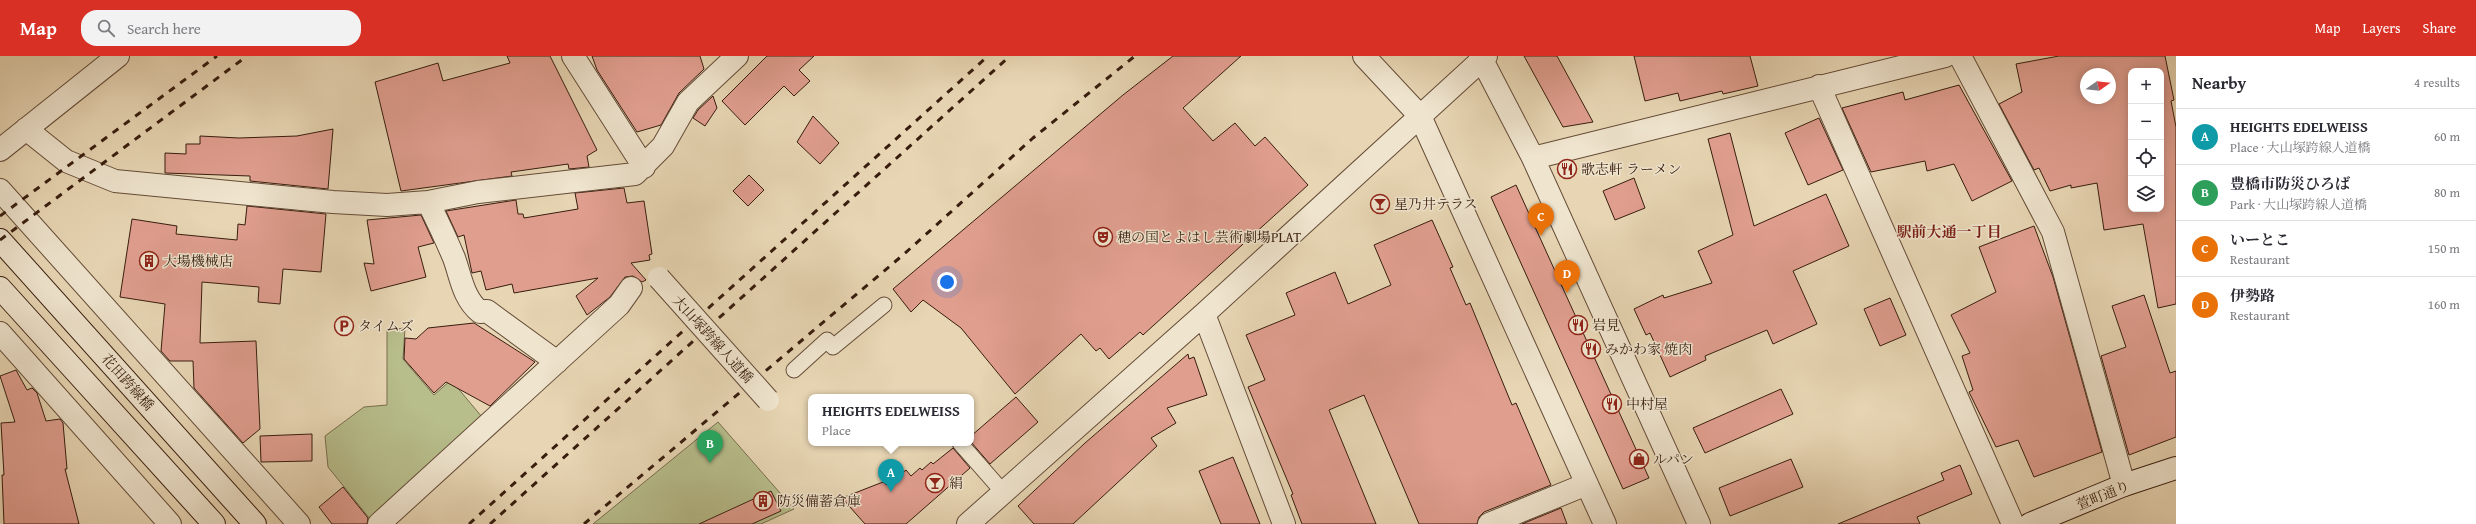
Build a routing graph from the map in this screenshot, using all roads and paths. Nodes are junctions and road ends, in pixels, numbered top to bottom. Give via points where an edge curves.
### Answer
1 (572, 56) edge
2 (737, 56) edge
3 (1364, 56) edge
4 (1945, 56) edge
5 (1960, 56) edge
6 (1483, 57) edge
7 (106, 60) edge
8 (1819, 86) junction
9 (1420, 116) junction
10 (26, 129) junction
11 (0, 150) edge
12 (1533, 158) junction
13 (644, 167) junction
14 (0, 190) edge
15 (428, 202) junction
16 (0, 240) edge
17 (659, 278) dead end
18 (0, 288) edge
19 (631, 288) dead end
20 (884, 306) dead end
21 (1204, 314) junction
22 (0, 333) edge
23 (557, 362) junction
24 (794, 370) dead end
25 (768, 400) dead end
26 (963, 446) edge
27 (2176, 468) edge
28 (1587, 484) junction
29 (2124, 485) junction
30 (1003, 492) junction
31 (170, 524) edge
32 (214, 524) edge
33 (255, 524) edge
34 (299, 524) edge
35 (379, 524) edge
36 (968, 524) edge
37 (1284, 524) edge
38 (1489, 524) edge
39 (1605, 524) edge
40 (1698, 524) edge
41 (2013, 524) edge
42 (2030, 524) edge

1 - 13 street
2 - 13 street via 688,102 663,146
3 - 9 street
4 - 8 street
5 - 29 street via 2053,232
6 - 9 street
6 - 12 street
7 - 10 street
8 - 12 street
8 - 41 street
9 - 21 street
9 - 28 street
10 - 11 street
10 - 15 street via 66,161 115,181 333,202 387,205
12 - 40 street
13 - 15 street via 635,174 537,184 443,197
14 - 34 street
15 - 23 street via 454,259 463,289 473,306 480,312 487,311
16 - 33 street, 花田跨線橋
17 - 25 street, 大山塚跨線人道橋, bridge
18 - 32 street
19 - 23 street via 619,306
20 - 24 lane via 833,347 827,340
21 - 30 street
21 - 37 street
22 - 31 street
23 - 35 street
26 - 30 lane
27 - 29 street, 萱町通り
28 - 38 street
28 - 39 street
29 - 42 street, 萱町通り
30 - 36 street

